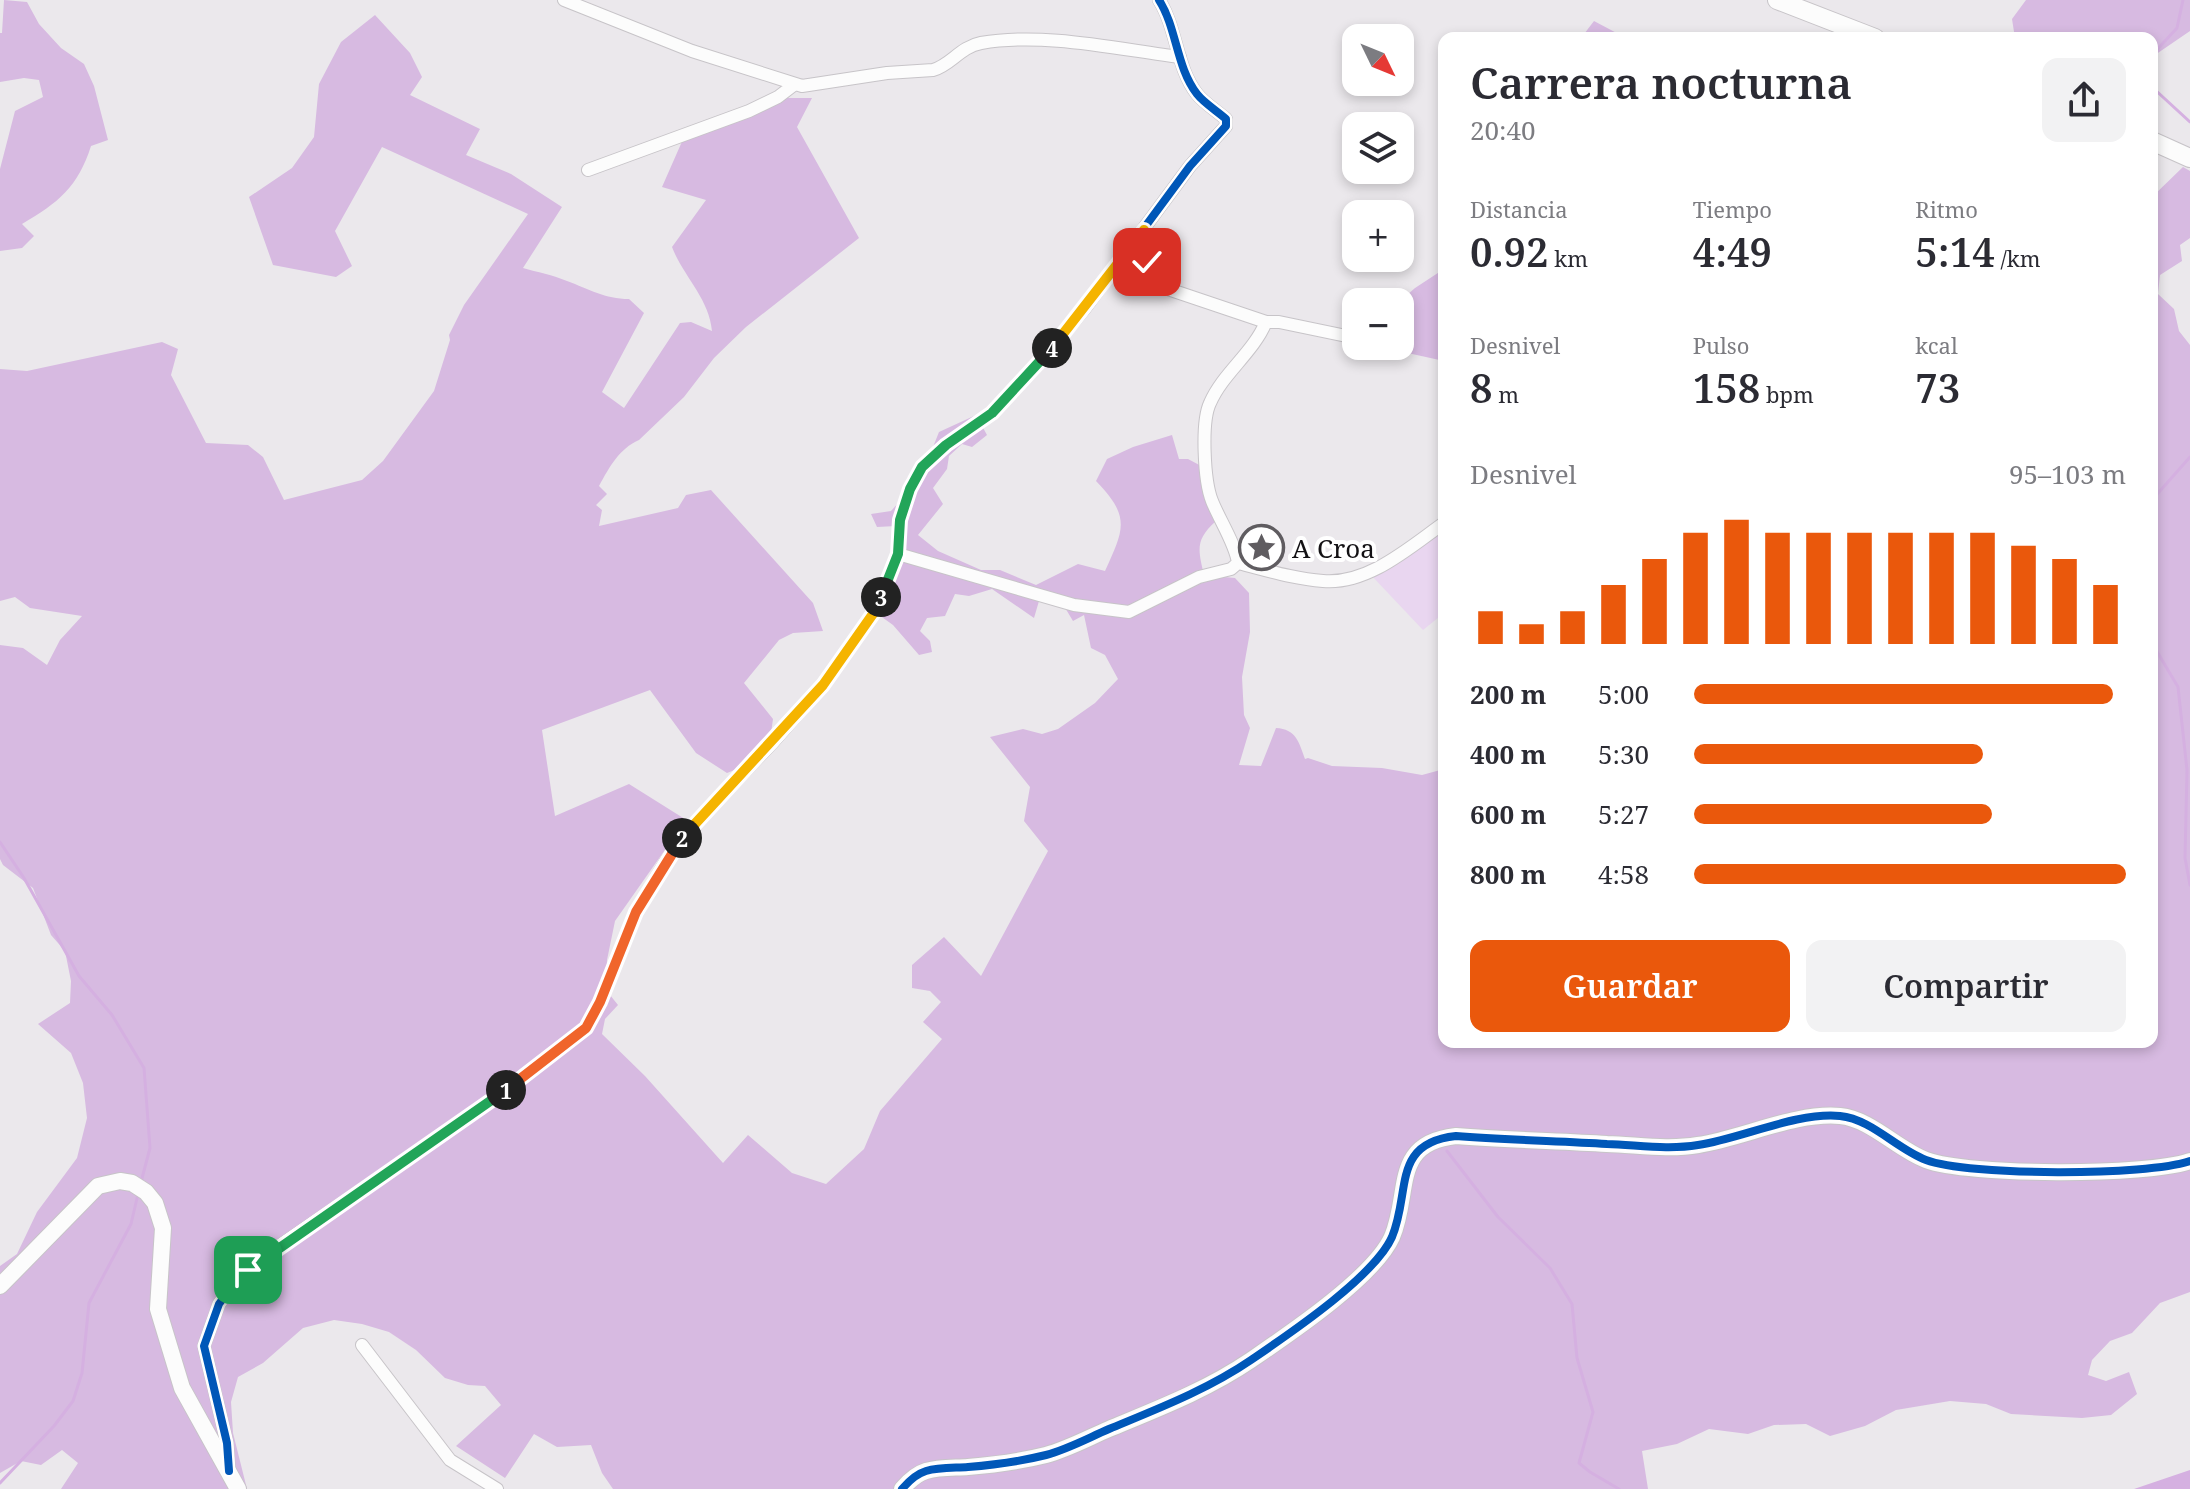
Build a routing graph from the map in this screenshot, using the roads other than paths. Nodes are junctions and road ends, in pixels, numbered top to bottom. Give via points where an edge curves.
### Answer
1 (564, 0) edge
2 (1159, 0) edge
3 (1777, 0) edge
4 (1860, 32) edge
5 (1180, 57) junction
6 (795, 84) junction
7 (2158, 144) edge
8 (2190, 158) edge
9 (588, 170) dead end
10 (1144, 230) junction
11 (1266, 322) junction
12 (1342, 335) edge
13 (1438, 527) edge
14 (898, 554) junction
15 (1238, 563) junction
16 (2190, 1161) edge
17 (0, 1286) edge
18 (362, 1345) dead end
19 (229, 1471) junction
20 (238, 1489) edge
21 (497, 1489) edge
22 (902, 1489) edge

1 - 6 street via 692,51
2 - 5 street
3 - 4 main road
5 - 6 street via 1030,39 979,44 933,70
5 - 10 street via 1196,93 1226,119 1226,126
6 - 9 street via 749,111
7 - 8 main road
10 - 11 street via 1147,262 1162,287
10 - 14 street via 1040,362 992,413 922,467 900,520
11 - 12 street
11 - 15 street via 1205,416 1210,496
13 - 15 street via 1372,571 1349,579 1325,582
14 - 15 street via 1074,605 1129,612
14 - 19 street via 875,611 823,685 685,833 665,863 636,912 586,1028 488,1103 262,1258 219,1304 204,1346
16 - 22 street via 2121,1171 1943,1165 1841,1116 1800,1120 1696,1145 1443,1137 1415,1152 1405,1170 1392,1236 1377,1262 1216,1383 1047,1455 926,1471
17 - 19 street via 89,1192 120,1181 146,1192 163,1228 158,1309 182,1388
18 - 21 street via 450,1460
19 - 20 street

